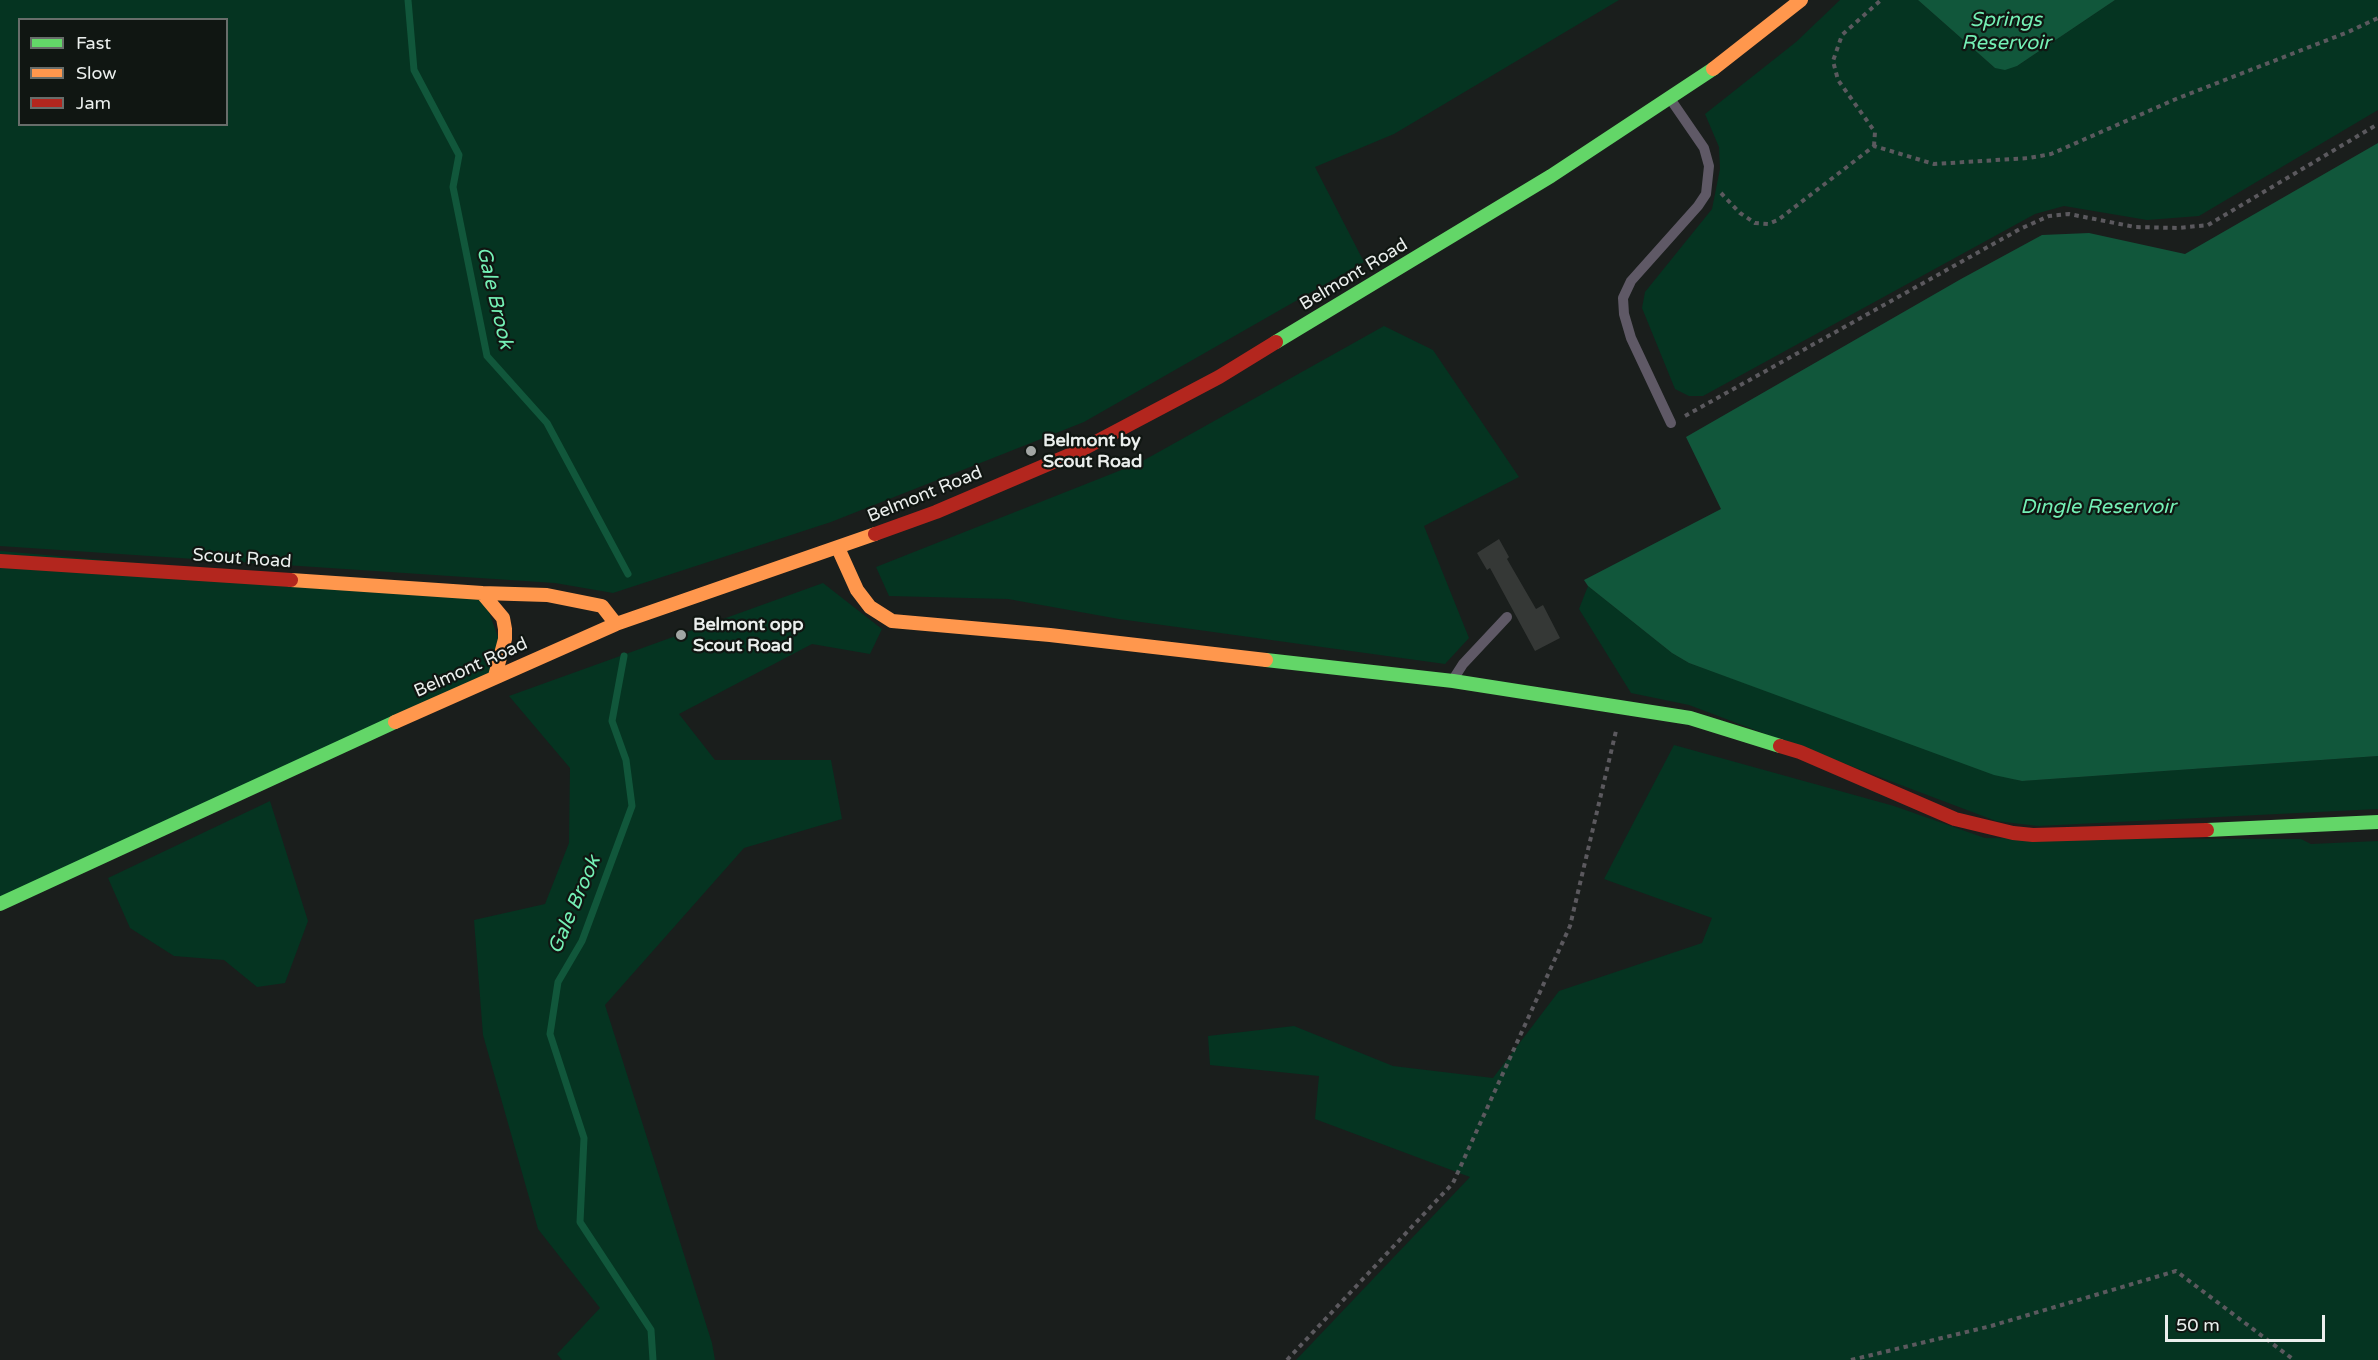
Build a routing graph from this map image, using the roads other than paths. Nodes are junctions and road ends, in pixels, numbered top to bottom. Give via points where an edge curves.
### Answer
1 (1801, 0) edge
2 (1669, 98) junction
3 (1671, 423) road end
4 (838, 548) junction
5 (0, 561) edge
6 (482, 593) junction
7 (1507, 617) dead end
8 (616, 624) junction
9 (495, 676) junction
10 (1453, 681) junction
11 (2378, 822) edge
12 (0, 903) edge

1 - 2 street, Belmont Road via 1727,60
2 - 3 lane via 1704,148 1709,181 1698,206 1631,281 1623,298 1631,338
2 - 4 street, Belmont Road via 1551,176 1219,378 1079,451 936,512
4 - 8 street, Belmont Road
4 - 10 street via 857,591 870,608 892,621
5 - 6 street, Scout Road
6 - 8 street, Scout Road via 547,595 602,606
6 - 9 street via 503,618 506,629
7 - 10 lane via 1463,664
8 - 9 street, Belmont Road
9 - 12 street, Belmont Road
10 - 11 street via 1690,717 1800,752 1955,819 2013,833 2236,830

